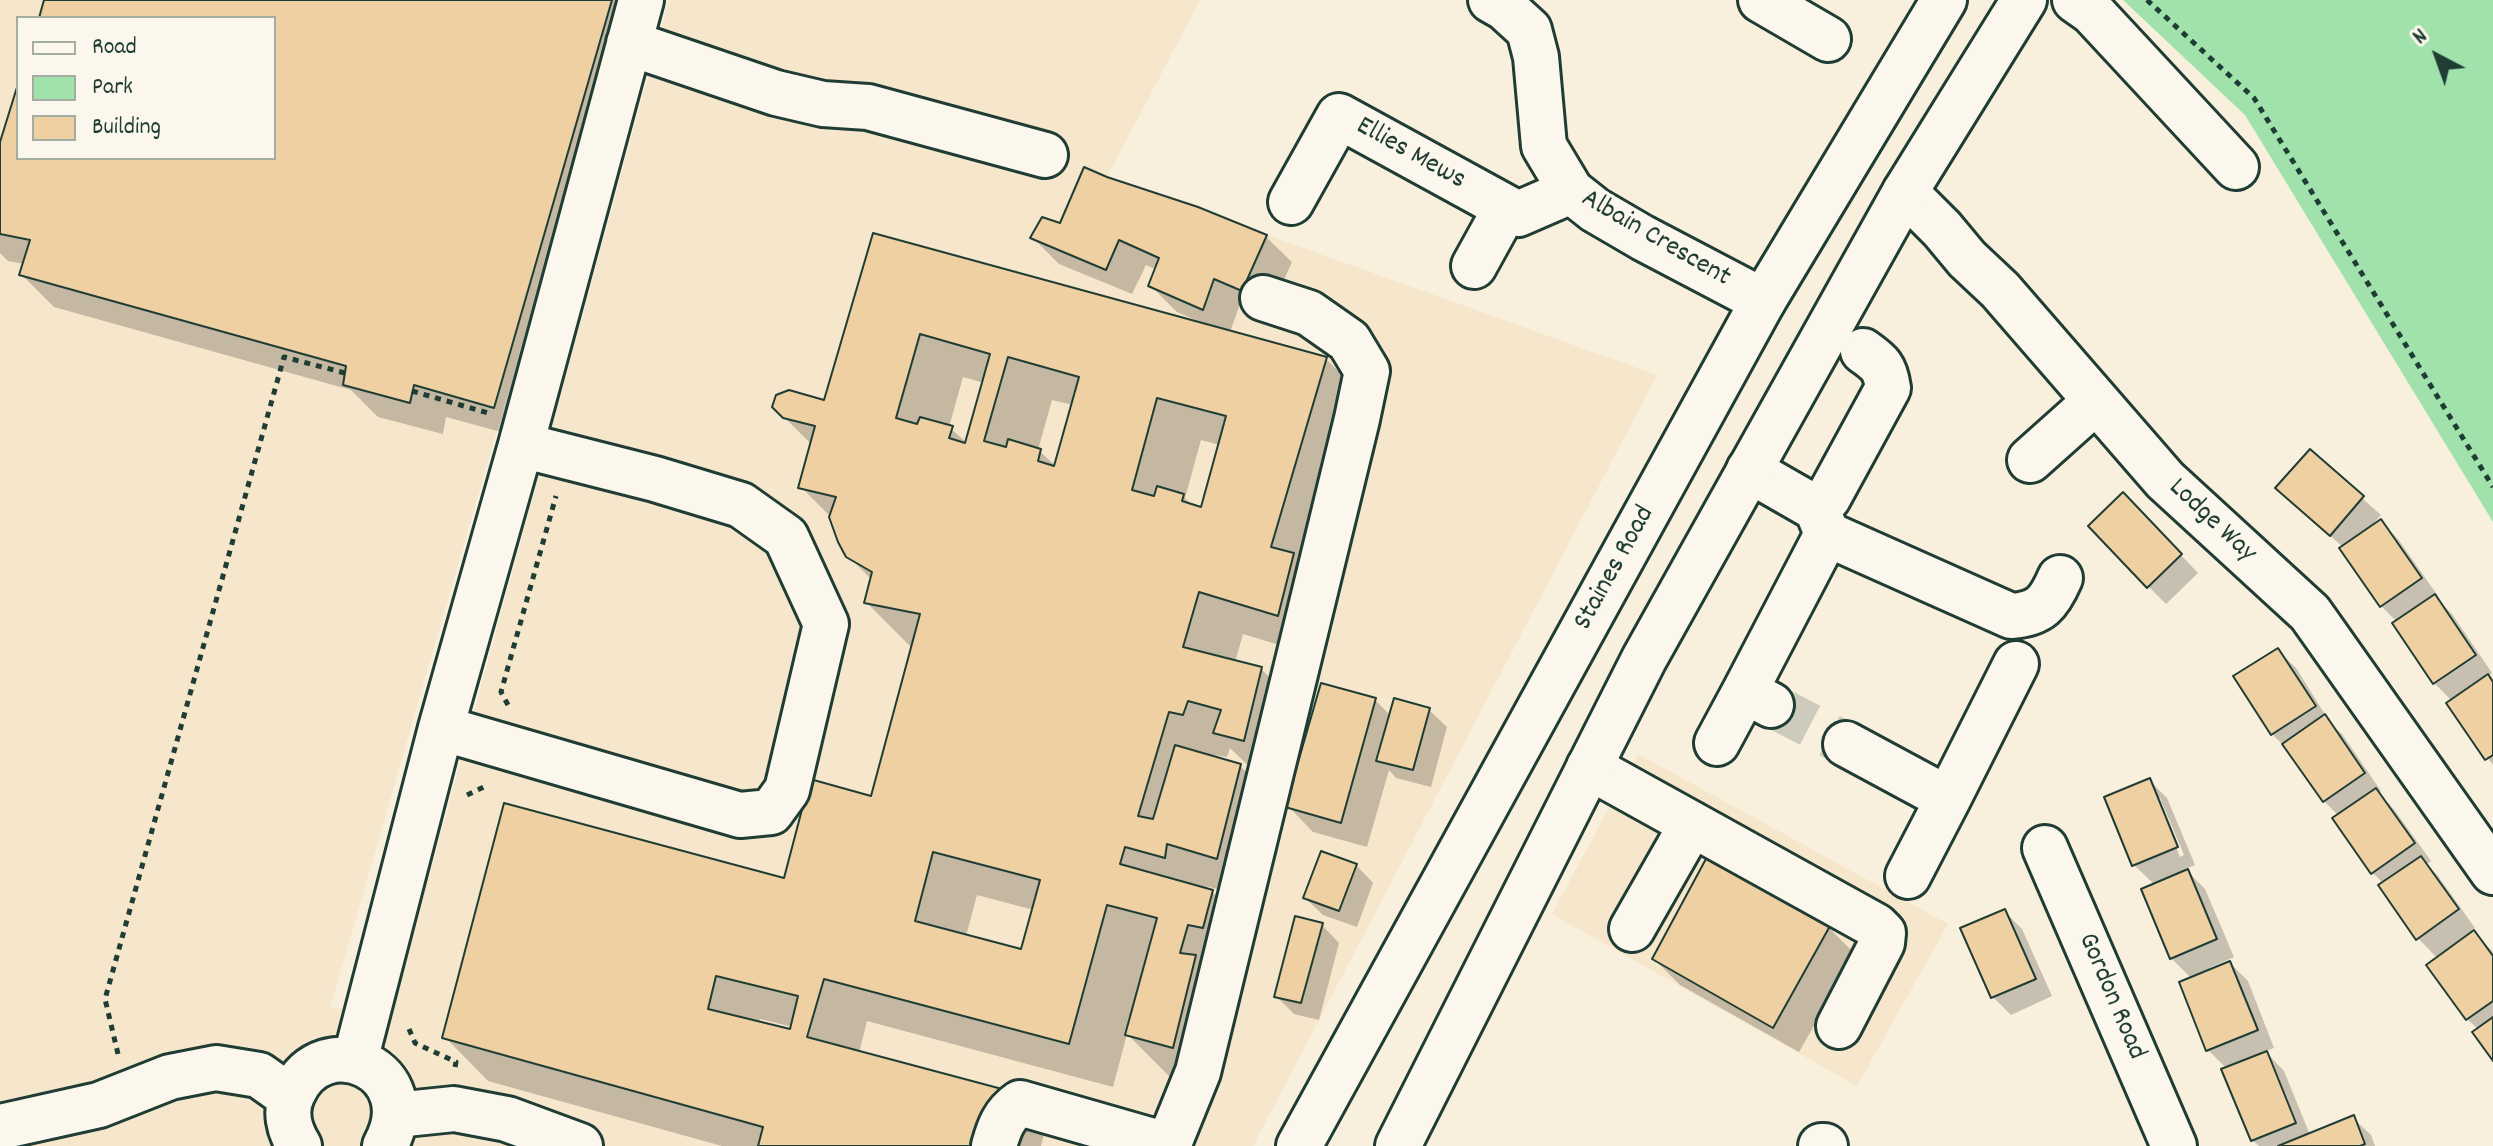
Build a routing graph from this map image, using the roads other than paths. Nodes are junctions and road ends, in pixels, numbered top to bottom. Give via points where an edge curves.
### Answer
1 (641, 0) edge
2 (1491, 0) edge
3 (1761, 0) edge
4 (1944, 0) edge
5 (2024, 0) edge
6 (2075, 0) edge
7 (1828, 39) dead end
8 (629, 43) junction
9 (1045, 155) dead end
10 (2236, 167) dead end
11 (1571, 191) junction
12 (1905, 192) junction
13 (1291, 202) dead end
14 (1506, 208) junction
15 (1474, 266) dead end
16 (1263, 298) dead end
17 (1763, 301) junction
18 (1863, 351) dead end
19 (2096, 401) junction
20 (508, 430) junction
21 (2030, 460) dead end
22 (1749, 470) junction
23 (1822, 522) junction
24 (2060, 578) dead end
25 (2016, 664) dead end
26 (441, 728) junction
27 (1717, 743) dead end
28 (1846, 744) tunnel mouth
29 (1589, 767) junction
30 (1948, 799) junction
31 (1692, 824) junction
32 (2045, 849) dead end
33 (2493, 872) edge
34 (1908, 876) dead end
35 (1632, 929) dead end
36 (1839, 1026) dead end
37 (355, 1061) junction
38 (290, 1097) junction
39 (0, 1127) edge
40 (390, 1131) edge
41 (299, 1146) edge
42 (580, 1146) edge
43 (994, 1146) edge
44 (1169, 1146) edge
45 (1299, 1146) edge
46 (1398, 1146) edge
47 (2174, 1146) edge

1 - 8 main road
2 - 11 main road, Albain Crescent via 1529,30 1544,146
3 - 7 main road
4 - 17 main road, Staines Road
5 - 12 main road
6 - 10 main road
8 - 9 main road via 776,93 868,107
8 - 20 main road
11 - 14 main road via 1518,214
11 - 17 main road, Albain Crescent via 1643,238
12 - 19 main road, Lodge Way via 2000,290
12 - 22 main road
13 - 14 main road, Ellies Mews via 1339,116
14 - 15 main road
16 - 44 main road via 1309,313 1349,341 1367,371 1198,1072
17 - 45 main road, Staines Road
18 - 23 main road via 1880,363 1888,388 1828,498
19 - 21 main road
19 - 33 main road, Lodge Way via 2165,480 2310,613
20 - 26 main road
20 - 26 main road via 741,505 786,537 826,624 787,790 771,812 740,815
22 - 23 main road
22 - 29 main road
23 - 24 main road via 2011,616 2028,615 2050,601
23 - 27 main road via 1758,698
25 - 30 main road
26 - 37 main road
28 - 30 main road
29 - 31 main road
29 - 46 main road
30 - 34 main road
31 - 35 main road
31 - 36 main road via 1883,933
32 - 47 main road, Gordon Road
37 - 38 main road via 323,1062 309,1070
37 - 40 main road via 369,1066 389,1087 395,1101
38 - 39 main road via 259,1075 216,1068 170,1077 99,1105
38 - 41 main road via 290,1129
40 - 42 main road via 454,1109 507,1119
43 - 44 main road via 1010,1109 1020,1103

